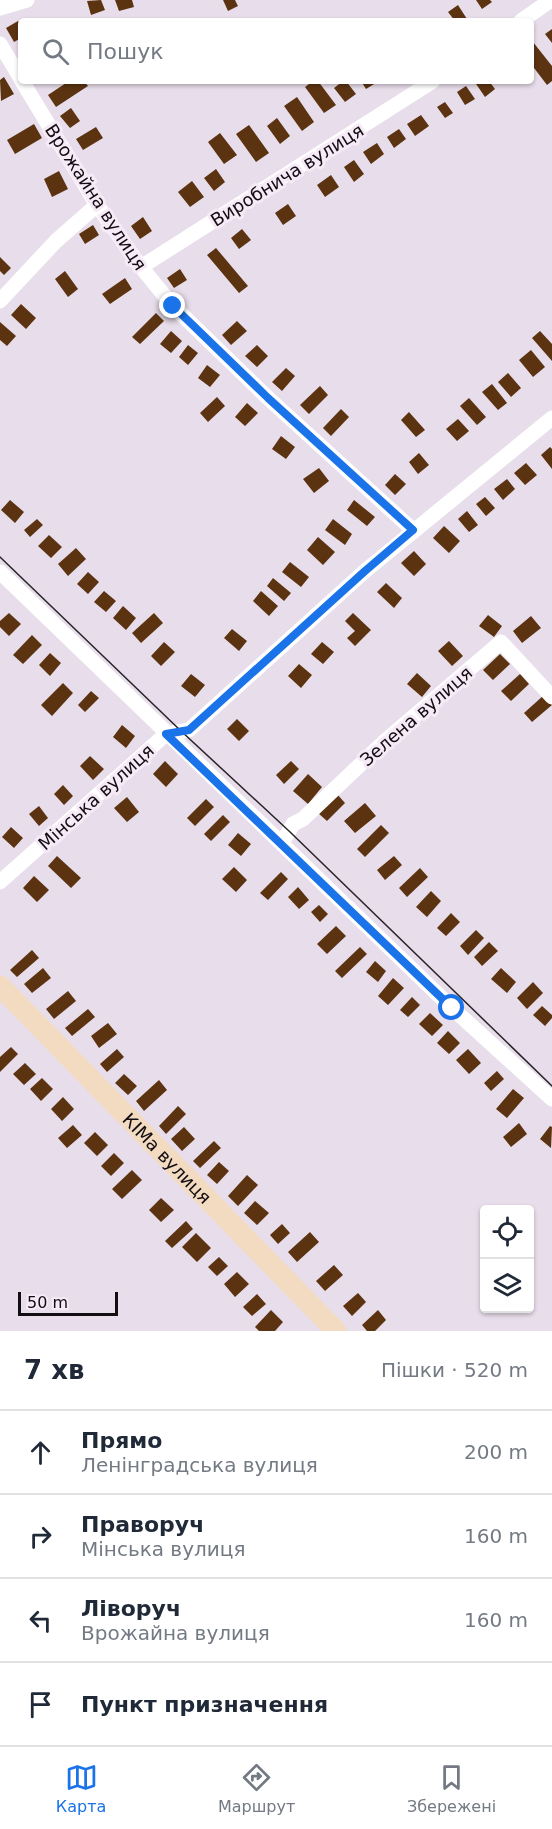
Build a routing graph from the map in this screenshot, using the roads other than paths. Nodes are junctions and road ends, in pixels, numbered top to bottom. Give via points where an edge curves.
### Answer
1 (27, 0) edge
2 (551, 0) edge
3 (0, 8) edge
4 (524, 18) edge
5 (0, 44) edge
6 (18, 73) edge
7 (24, 84) edge
8 (428, 84) edge
9 (97, 205) junction
10 (141, 267) junction
11 (0, 301) edge
12 (552, 418) edge
13 (413, 530) junction
14 (0, 572) edge
15 (552, 697) edge
16 (166, 734) junction
17 (282, 843) junction
18 (0, 882) edge
19 (0, 986) edge
20 (552, 1100) edge
21 (336, 1331) edge

1 - 3 street
2 - 4 street
5 - 6 street, Врожайна вулиця
7 - 9 street, Врожайна вулиця
8 - 10 street, Виробнича вулиця
9 - 10 street, Врожайна вулиця
9 - 11 street via 56,241
10 - 13 street, Врожайна вулиця via 173,306 268,398
12 - 13 street, Мінська вулиця
13 - 16 street, Мінська вулиця via 189,730
14 - 16 street
15 - 17 street, Зелена вулиця via 501,642 293,824
16 - 17 street
16 - 18 street, Мінська вулиця
17 - 20 street
19 - 21 street, КІМа вулиця

